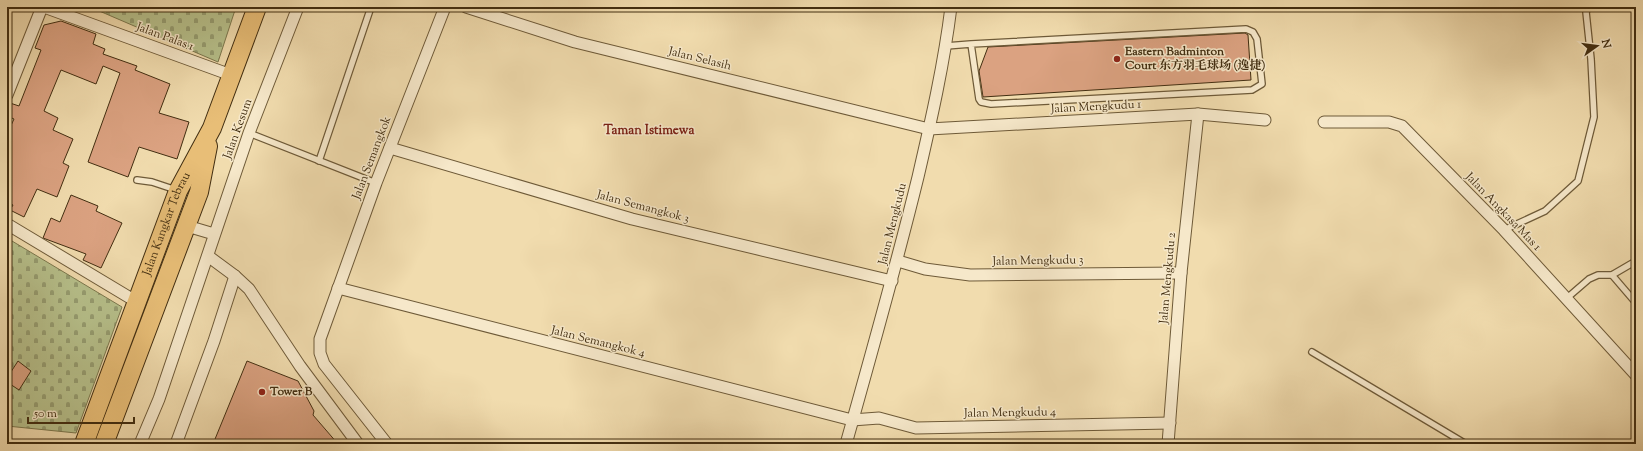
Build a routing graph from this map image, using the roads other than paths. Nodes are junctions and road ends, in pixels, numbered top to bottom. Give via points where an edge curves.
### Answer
1 (43, 7) edge
2 (257, 7) edge
3 (298, 7) edge
4 (371, 7) edge
5 (445, 7) edge
6 (466, 7) edge
7 (951, 7) edge
8 (1586, 9) edge
9 (971, 44) junction
10 (946, 46) junction
11 (231, 75) junction
12 (7, 95) edge
13 (1198, 114) junction
14 (1265, 120) dead end
15 (1324, 122) dead end
16 (212, 128) junction
17 (929, 129) junction
18 (249, 133) junction
19 (390, 148) junction
20 (319, 161) junction
21 (137, 180) dead end
22 (376, 183) junction
23 (178, 191) junction
24 (7, 224) edge
25 (187, 226) junction
26 (1504, 230) junction
27 (214, 234) junction
28 (208, 256) junction
29 (898, 261) junction
30 (1636, 261) edge
31 (1181, 273) junction
32 (1612, 274) junction
33 (235, 276) junction
34 (892, 281) junction
35 (338, 288) junction
36 (1567, 298) junction
37 (137, 302) junction
38 (1636, 303) edge
39 (1312, 352) dead end
40 (1636, 374) edge
41 (852, 420) junction
42 (1170, 423) junction
43 (84, 444) edge
44 (104, 444) edge
45 (140, 444) edge
46 (176, 444) edge
47 (358, 444) edge
48 (387, 444) edge
49 (846, 444) edge
50 (1168, 444) edge
51 (1466, 444) edge

1 - 11 street, Jalan Palas 1
1 - 12 street, Jalan Palas 1
2 - 11 main road, Jalan Kangkar Tebrau
3 - 18 street, Jalan Kesum
4 - 20 lane
5 - 19 street, Jalan Semangkok
6 - 17 street, Jalan Selasih via 576,42
7 - 10 street, Jalan Mengkudu
8 - 26 lane via 1594,117 1578,182 1545,210
9 - 9 lane via 978,99 991,104 1252,90 1262,84 1257,39 1253,32 1246,29
9 - 10 lane
10 - 17 street, Jalan Mengkudu
11 - 16 main road, Jalan Kangkar Tebrau
13 - 14 street, Jalan Mengkudu 1
13 - 17 street, Jalan Mengkudu 1
13 - 31 street, Jalan Mengkudu 2
15 - 26 street, Jalan Angkasa Mas 1 via 1389,122 1402,126
16 - 23 main road, Jalan Kangkar Tebrau
16 - 25 main road via 199,192
17 - 29 street, Jalan Mengkudu
18 - 20 lane
18 - 27 street, Jalan Kesum
19 - 22 street, Jalan Semangkok
19 - 34 street, Jalan Semangkok 3 via 632,219
20 - 22 lane
21 - 23 lane
22 - 35 street, Jalan Semangkok
23 - 37 main road, Jalan Kangkar Tebrau
24 - 37 street
25 - 27 street
25 - 44 main road
26 - 36 street, Jalan Angkasa Mas 1
27 - 28 street, Jalan Kesum
28 - 33 street
28 - 45 street, Jalan Kesum via 159,399
29 - 31 street, Jalan Mengkudu 3 via 925,269 970,275
29 - 34 street, Jalan Mengkudu
30 - 32 lane
31 - 42 street, Jalan Mengkudu 2
32 - 36 lane via 1589,279
32 - 38 lane
33 - 46 street
33 - 47 street via 249,289 300,366
34 - 41 street, Jalan Mengkudu
35 - 41 street, Jalan Semangkok 4
35 - 48 street, Jalan Semangkok via 320,339 320,352 324,364
36 - 40 street, Jalan Angkasa Mas 1
37 - 43 main road, Jalan Kangkar Tebrau
39 - 51 lane
41 - 42 street, Jalan Mengkudu 4 via 879,418 916,428
41 - 49 street, Jalan Mengkudu
42 - 50 street, Jalan Mengkudu 2

